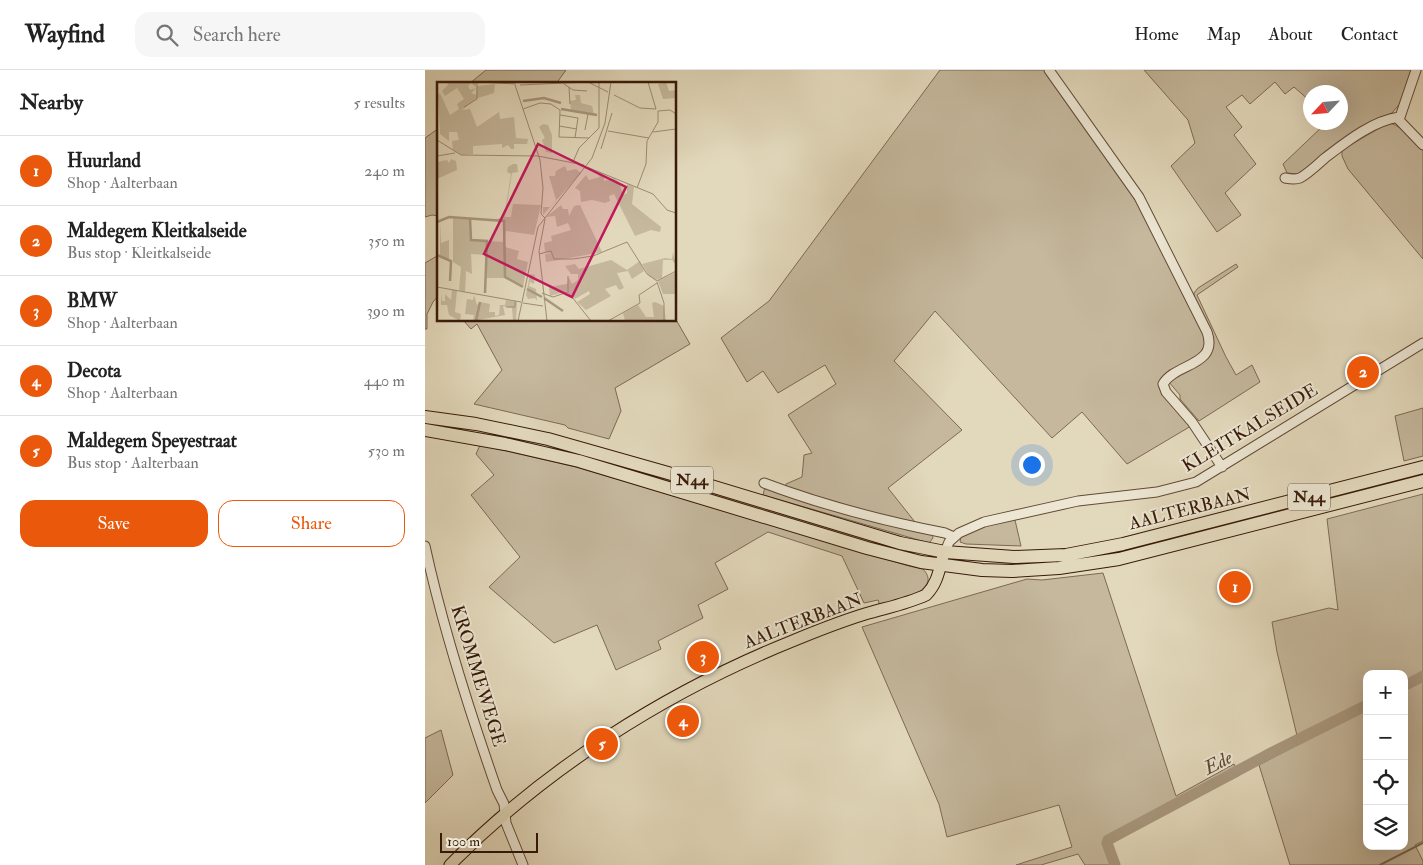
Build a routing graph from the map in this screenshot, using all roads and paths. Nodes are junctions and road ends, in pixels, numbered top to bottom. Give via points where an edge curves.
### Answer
1 (1049, 70) edge
2 (1416, 70) edge
3 (1399, 117) junction
4 (1423, 145) edge
5 (1285, 178) dead end
6 (1423, 343) edge
7 (425, 417) edge
8 (425, 430) edge
9 (1222, 467) junction
10 (1423, 467) edge
11 (1423, 481) edge
12 (764, 483) dead end
13 (953, 537) junction
14 (425, 548) edge
15 (943, 559) junction
16 (505, 814) junction
17 (450, 865) edge
18 (523, 865) edge

1 - 9 street via 1139,197 1207,332 1210,341 1207,352 1163,384
2 - 3 street
3 - 4 street
3 - 5 street via 1361,134 1301,177
6 - 9 street, KLEITKALSEIDE
7 - 15 highway, N44 via 548,439
8 - 15 highway, N44 via 579,460 921,562
9 - 13 street, KLEITKALSEIDE via 1185,486 1085,500 983,522
10 - 15 highway, AALTERBAAN / N44 via 1194,527 1088,551 1051,556
11 - 15 highway, AALTERBAAN / N44 via 1083,566 1012,571
12 - 13 street
13 - 15 street
14 - 16 street, KROMMEWEGE via 460,681
15 - 16 main road, AALTERBAAN via 937,579 926,595 790,642 685,692 596,745
16 - 17 main road, AALTERBAAN
16 - 18 street, KROMMEWEGE

